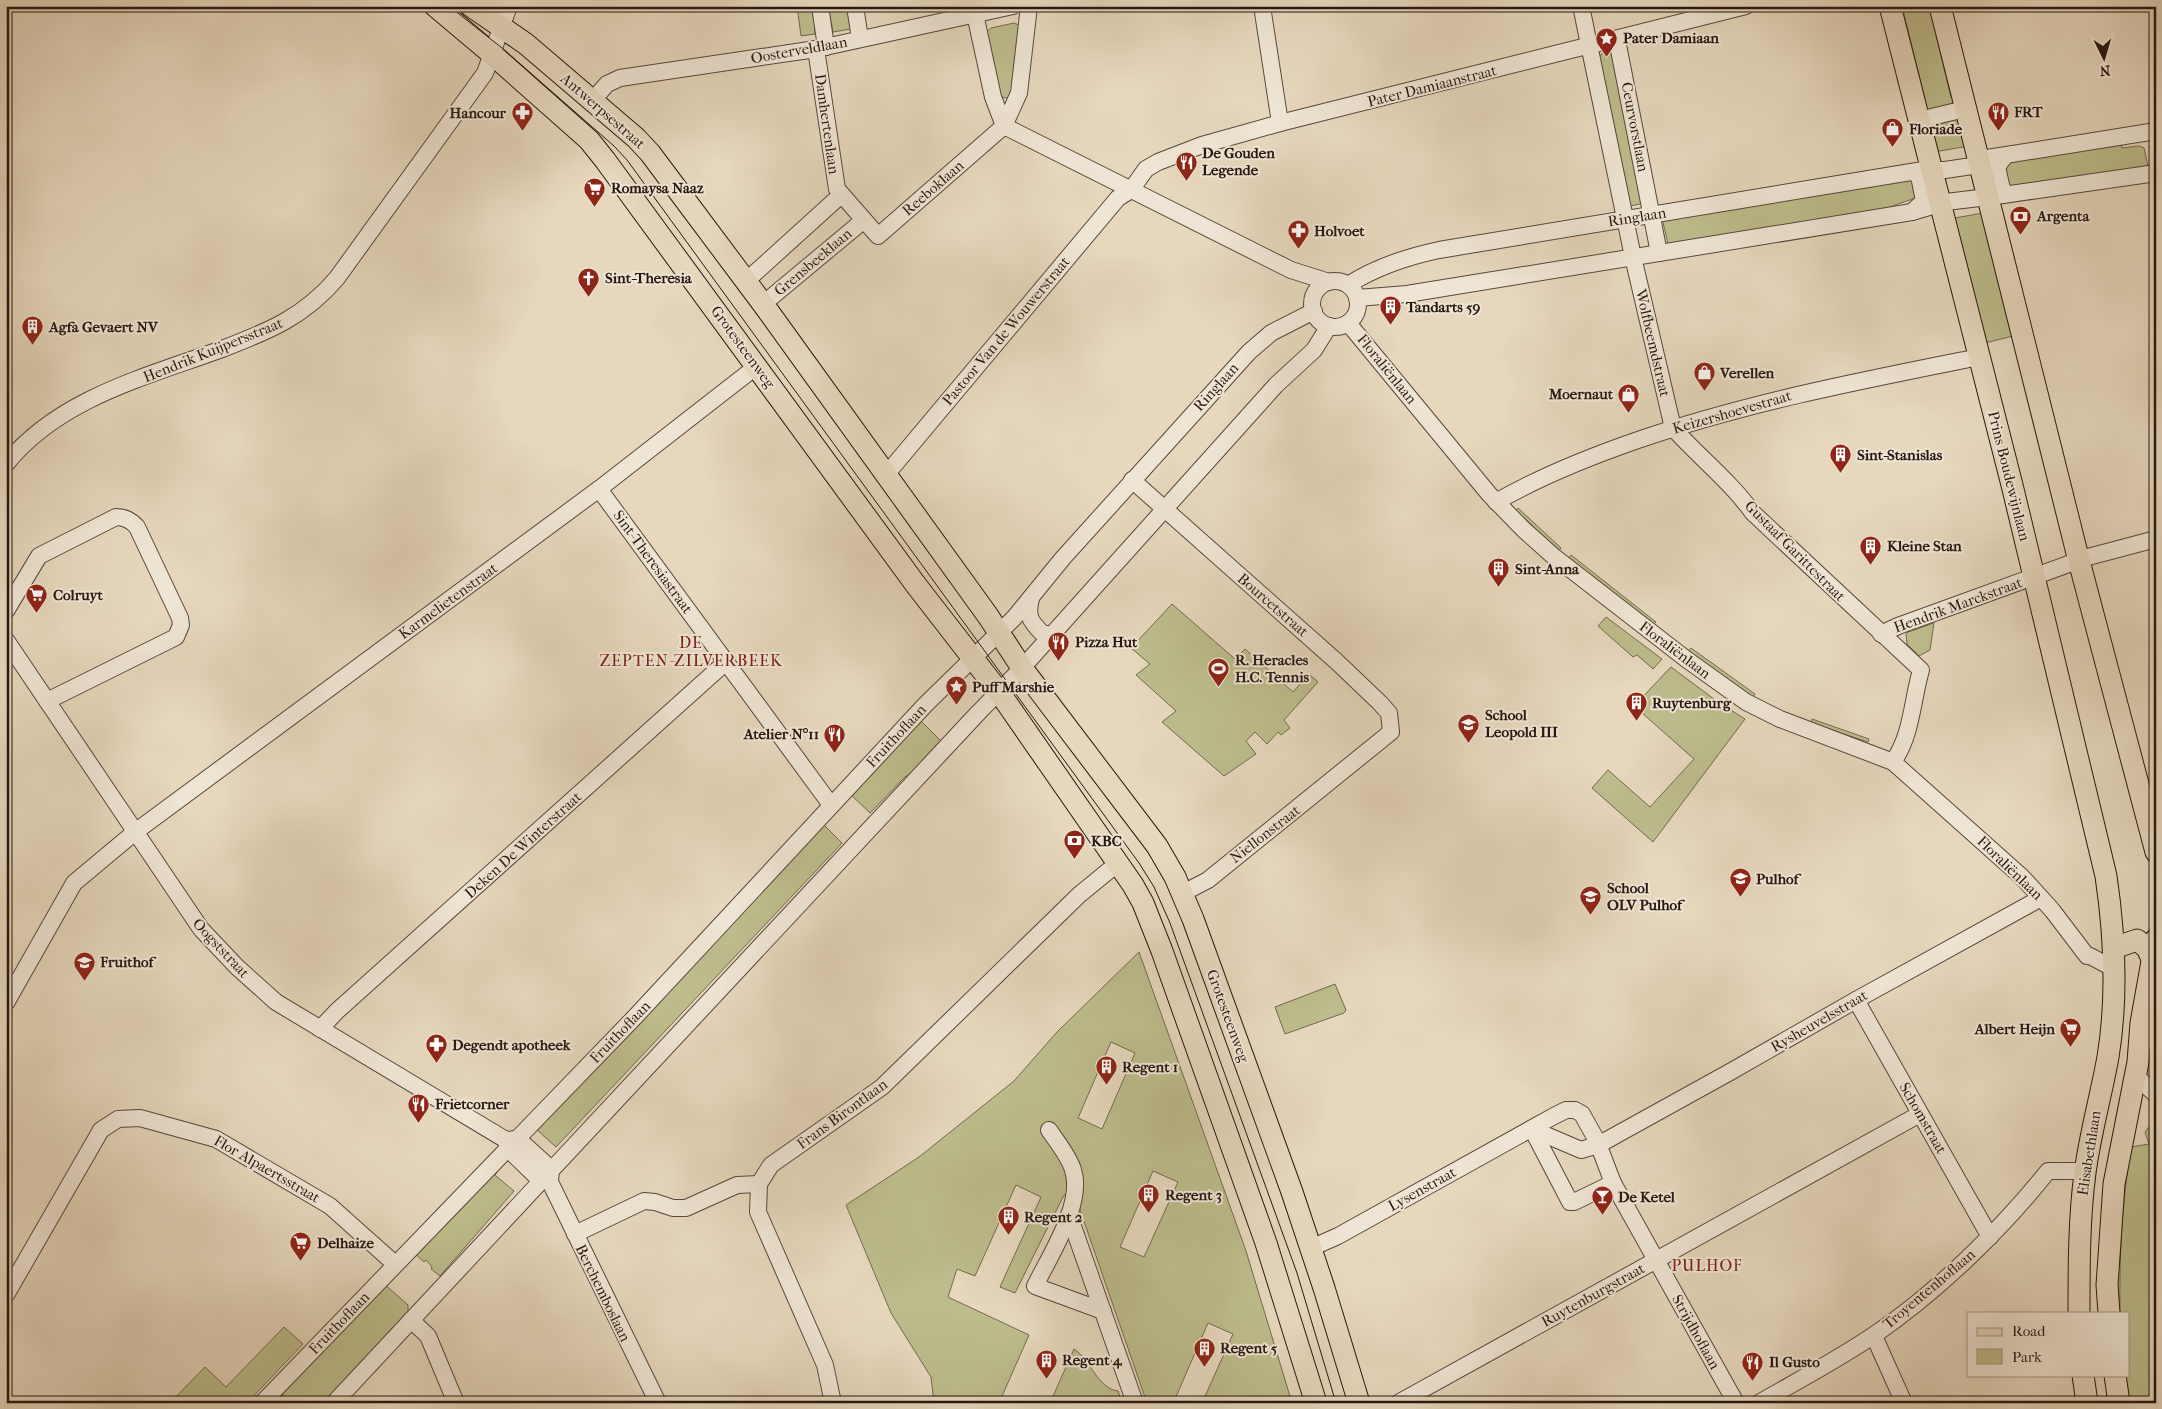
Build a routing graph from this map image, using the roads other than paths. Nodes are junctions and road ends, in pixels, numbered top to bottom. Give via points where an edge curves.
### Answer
1 (435, 6) edge
2 (470, 6) edge
3 (509, 6) edge
4 (820, 6) edge
5 (855, 6) edge
6 (1013, 6) edge
7 (1029, 6) edge
8 (1262, 6) edge
9 (1581, 6) edge
10 (1746, 6) edge
11 (1890, 6) edge
12 (1940, 6) edge
13 (975, 14) junction
14 (501, 26) junction
15 (860, 39) junction
16 (1617, 40) junction
17 (1589, 46) junction
18 (821, 48) junction
19 (492, 54) junction
20 (592, 101) junction
21 (1966, 109) junction
22 (1920, 120) junction
23 (1280, 123) junction
24 (1004, 126) junction
25 (2156, 131) edge
26 (2005, 156) junction
27 (1979, 162) junction
28 (1922, 170) junction
29 (2156, 173) edge
30 (1131, 190) junction
31 (841, 195) junction
32 (1997, 196) junction
33 (1940, 203) junction
34 (1912, 212) junction
35 (1652, 214) junction
36 (1626, 219) junction
37 (864, 220) junction
38 (1659, 253) junction
39 (1633, 257) junction
40 (1291, 270) junction
41 (745, 282) junction
42 (1329, 282) junction
43 (1353, 292) junction
44 (763, 304) junction
45 (1313, 305) junction
46 (1348, 323) junction
47 (1329, 326) junction
48 (1979, 357) junction
49 (757, 366) junction
50 (1673, 428) junction
51 (6, 464) edge
52 (885, 476) junction
53 (1132, 480) junction
54 (599, 489) junction
55 (1496, 502) junction
56 (1165, 509) junction
57 (2156, 539) edge
58 (2079, 561) junction
59 (2034, 578) junction
60 (1031, 598) junction
61 (6, 611) edge
62 (1000, 633) junction
63 (1881, 634) junction
64 (1052, 635) junction
65 (6, 640) edge
66 (974, 658) junction
67 (726, 662) junction
68 (1022, 668) junction
69 (1000, 692) junction
70 (47, 701) junction
71 (1892, 762) junction
72 (1344, 771) joint
73 (2149, 800) edge
74 (831, 805) junction
75 (135, 832) junction
76 (2156, 852) edge
77 (1118, 864) junction
78 (1183, 893) junction
79 (2041, 898) junction
80 (2114, 948) junction
81 (2154, 949) edge
82 (2090, 956) junction
83 (2116, 972) junction
84 (2115, 995) joint
85 (1856, 1000) junction
86 (6, 1003) edge
87 (320, 1029) junction
88 (2104, 1077) junction
89 (2133, 1085) junction
90 (2156, 1095) edge
91 (2156, 1100) edge
92 (1575, 1110) joint
93 (1920, 1114) junction
94 (1532, 1129) junction
95 (1049, 1130) dead end
96 (511, 1142) junction
97 (1598, 1145) junction
98 (2085, 1171) junction
99 (547, 1177) junction
100 (1613, 1183) junction
101 (759, 1184) junction
102 (1069, 1215) junction
103 (574, 1234) junction
104 (1990, 1236) junction
105 (1311, 1248) junction
106 (1656, 1260) junction
107 (395, 1264) junction
108 (6, 1295) edge
109 (1103, 1311) junction
110 (2079, 1312) edge
111 (2109, 1312) edge
112 (411, 1320) junction
113 (1874, 1336) junction
114 (2083, 1376) edge
115 (2115, 1376) edge
116 (262, 1403) edge
117 (334, 1403) edge
118 (456, 1403) edge
119 (658, 1403) edge
120 (833, 1403) edge
121 (1135, 1403) edge
122 (1316, 1403) edge
123 (1359, 1403) edge
124 (1398, 1403) edge
125 (1736, 1403) edge
126 (1759, 1403) edge
127 (1904, 1403) edge
128 (2087, 1403) edge
129 (2119, 1403) edge

1 - 19 main road
2 - 14 main road, Antwerpsestraat
3 - 14 street
4 - 18 street, Damhertenlaan
5 - 15 street
6 - 13 street, Oosterveldlaan
7 - 24 street via 1019,93
8 - 23 street
9 - 17 street, Ceurvorstlaan
10 - 16 street, Pater Damiaanstraat
11 - 22 main road, Prins Boudewijnlaan
12 - 21 main road
13 - 15 street, Oosterveldlaan
13 - 24 street via 993,97
14 - 19 street
14 - 20 main road, Antwerpsestraat
15 - 18 street, Oosterveldlaan
16 - 17 street, Pater Damiaanstraat
16 - 35 street, Ceurvorstlaan
17 - 23 street, Pater Damiaanstraat
17 - 36 street, Ceurvorstlaan
18 - 20 street, Oosterveldlaan via 620,78 607,84
18 - 31 street, Damhertenlaan via 837,189
19 - 49 main road, Grotesteenweg via 589,140
19 - 51 street, Hendrik Kuijpersstraat via 485,73 337,278 318,299 275,328 84,402 46,424
20 - 41 main road, Antwerpsestraat via 650,153
21 - 22 street
21 - 27 main road
22 - 28 main road, Prins Boudewijnlaan
23 - 30 street, Pater Damiaanstraat via 1202,144 1158,162 1146,170
24 - 30 street
24 - 37 street, Reeboklaan via 878,236
25 - 26 street, Ringlaan
26 - 27 street, Ringlaan
26 - 32 street via 1997,167 2002,189
27 - 28 street, Ringlaan via 1945,170
27 - 32 main road
28 - 33 main road, Prins Boudewijnlaan
28 - 34 street via 1919,176 1924,201
28 - 35 street, Ringlaan
29 - 32 street
30 - 40 street
30 - 52 street, Pastoor Van de Wouwerstraat via 1118,198
31 - 37 street, Damhertenlaan
31 - 41 street, Grensbeeklaan
32 - 33 street
32 - 58 main road
33 - 34 street
33 - 48 main road, Prins Boudewijnlaan
34 - 38 street
35 - 36 street, Ringlaan
35 - 38 street, Ceurvorstlaan
36 - 39 street, Ceurvorstlaan
36 - 43 street, Ringlaan via 1428,252 1367,273
37 - 44 street, Grensbeeklaan
38 - 39 street
39 - 43 street via 1408,294
39 - 50 street, Wolfbeemdstraat
40 - 42 street
40 - 45 street via 1306,285
41 - 44 main road
42 - 43 street via 1341,282
42 - 45 street, Ringlaan via 1318,288
43 - 46 street via 1357,309
44 - 52 main road
45 - 47 street via 1317,318
45 - 53 street, Ringlaan via 1249,352
46 - 47 street
46 - 55 street, Floraliënlaan
47 - 56 street via 1314,350 1276,385
48 - 50 street, Keizershoevestraat via 1804,392
48 - 59 main road, Prins Boudewijnlaan
49 - 54 street, Karmelietenstraat
49 - 66 main road, Grotesteenweg via 916,585
50 - 55 street, Keizershoevestraat via 1588,457 1526,484
50 - 63 street, Gustaaf Garittestraat via 1740,494 1753,513
52 - 62 main road
53 - 56 street
53 - 60 street, Ringlaan
54 - 67 street, Sint-Theresiastraat
54 - 75 street, Karmelietenstraat
55 - 71 street, Floraliënlaan via 1552,555 1746,702 1780,719
56 - 64 street
56 - 72 street, Bourcetstraat via 1336,661 1389,713 1391,732
57 - 58 street, Hendrik Marckstraat
58 - 59 street, Hendrik Marckstraat
58 - 73 main road
59 - 63 street, Hendrik Marckstraat
59 - 80 main road, Prins Boudewijnlaan via 2106,876
60 - 62 street, Ringlaan
60 - 64 street via 1029,617 1042,634
61 - 70 street via 39,556 116,517 132,521 137,527 180,618 176,637
62 - 66 street, Fruithoflaan
62 - 68 main road, Grotesteenweg
63 - 71 street, Gustaaf Garittestraat via 1921,670 1907,735 1900,753
64 - 68 street
65 - 70 street, Oogststraat
66 - 69 main road, Grotesteenweg
66 - 74 street, Fruithoflaan
67 - 74 street, Sint-Theresiastraat
67 - 87 street, Deken De Winterstraat
68 - 69 street
68 - 78 main road, Grotesteenweg via 1157,846
69 - 77 main road
69 - 99 street
70 - 75 street, Oogststraat
71 - 79 street, Floraliënlaan via 2015,870
72 - 78 street, Niellonstraat via 1208,880
73 - 76 main road
74 - 96 street, Fruithoflaan via 744,901
75 - 86 street, Karmelietenstraat via 74,883
75 - 87 street, Oogststraat via 201,929 276,1002
77 - 101 street, Frans Birontlaan via 1078,895 882,1087 771,1165
77 - 122 main road via 1143,903 1162,951 1266,1243
78 - 105 main road, Grotesteenweg
79 - 82 street, Floraliënlaan
79 - 85 street, Rysheuvelsstraat
80 - 81 main road via 2137,940
80 - 82 street via 2094,952
80 - 83 main road, Prins Boudewijnlaan
81 - 89 main road
82 - 83 street, Floraliënlaan
83 - 84 main road, Prins Boudewijnlaan
84 - 88 main road, Elisabethlaan
85 - 93 street, Schomstraat
85 - 97 street, Rysheuvelsstraat
87 - 96 street, Oogststraat
88 - 89 main road via 2106,1086 2118,1094
88 - 98 main road, Elisabethlaan
89 - 90 street
89 - 91 street
89 - 111 main road, Elisabethlaan via 2114,1184
92 - 94 street, Lysenstraat via 1566,1110
92 - 97 street, Strijdhoflaan via 1582,1114
93 - 104 street, Schomstraat
93 - 106 street, Ruytenburgstraat
94 - 97 street via 1581,1150
94 - 100 street via 1570,1202
94 - 105 street, Lysenstraat
95 - 102 street via 1073,1169 1076,1186
96 - 99 street, Oogststraat
96 - 107 street, Fruithoflaan
97 - 100 street, Strijdhoflaan
98 - 104 street, Troyentenhoflaan via 2048,1172
98 - 110 main road, Elisabethlaan via 2080,1215
99 - 103 street, Berchemboslaan
99 - 112 street
100 - 106 street, Strijdhoflaan
101 - 103 street via 737,1185 686,1208 644,1201
101 - 120 street via 758,1212 825,1365
102 - 109 street
102 - 109 street via 1035,1286
103 - 119 street, Berchemboslaan
104 - 113 street, Troyentenhoflaan via 1921,1300
105 - 123 main road, Grotesteenweg
106 - 124 street, Ruytenburgstraat
106 - 125 street, Strijdhoflaan
107 - 108 street, Flor Alpaertsstraat via 330,1206 229,1145 203,1134 128,1117 109,1123 101,1130
107 - 116 street, Fruithoflaan
109 - 121 street
112 - 117 street
112 - 118 street via 428,1336
113 - 126 street, Troyentenhoflaan
113 - 127 street
114 - 128 main road
115 - 129 main road

